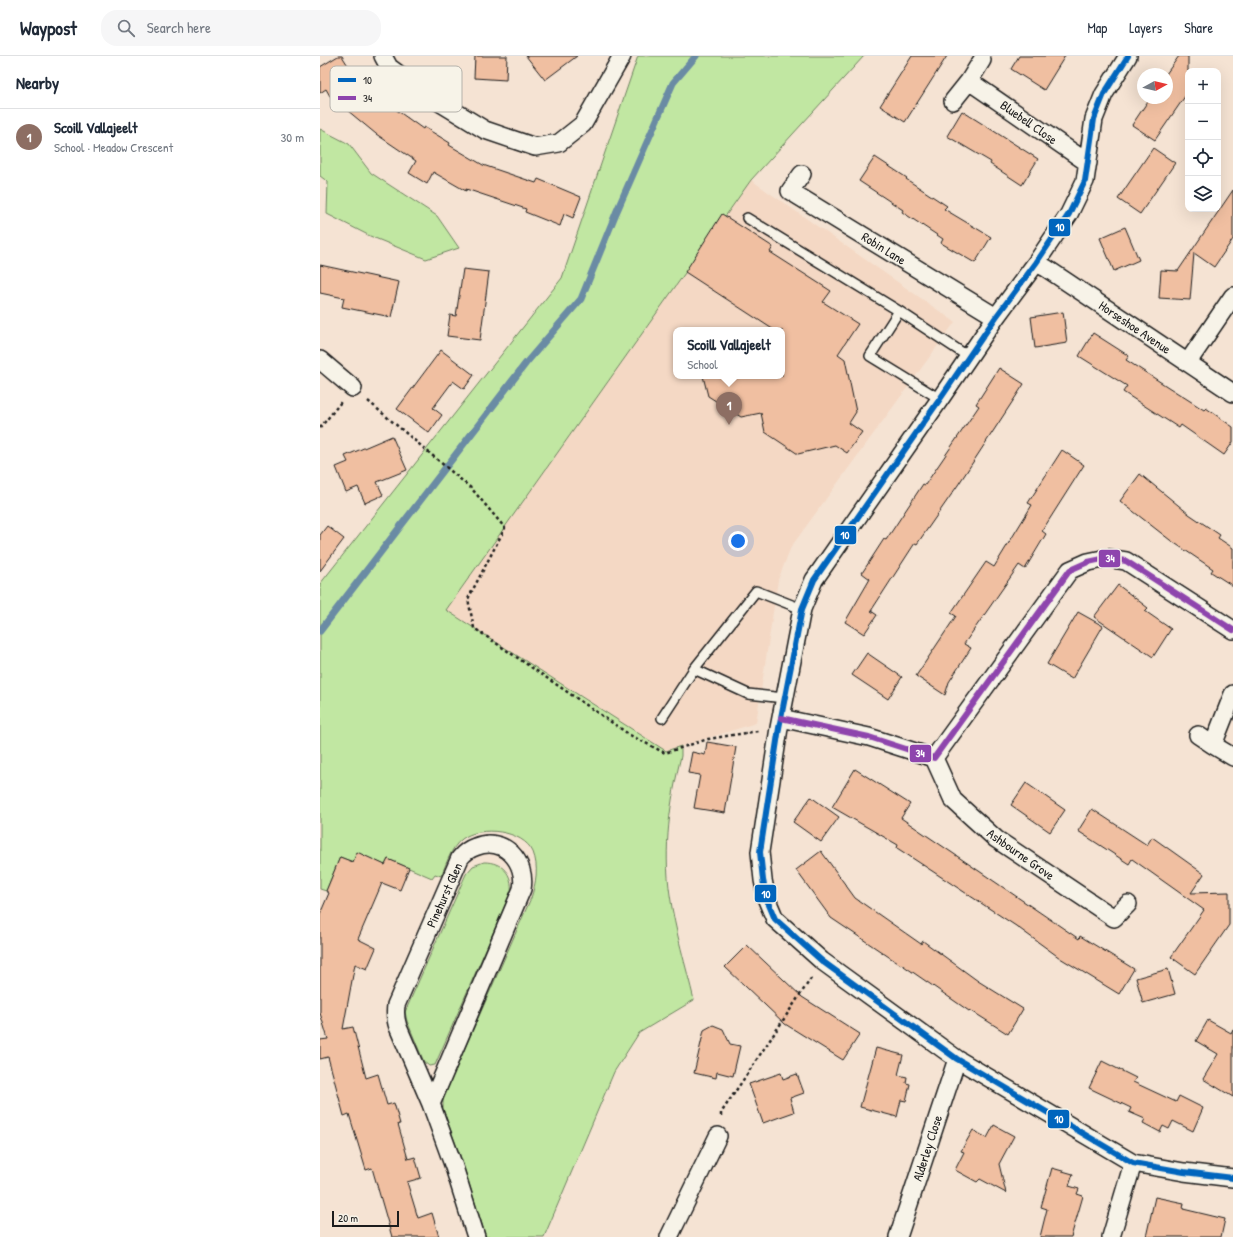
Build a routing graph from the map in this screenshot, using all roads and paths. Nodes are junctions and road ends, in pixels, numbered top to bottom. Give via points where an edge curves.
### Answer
1 (383, 56) edge
2 (622, 56) edge
3 (1128, 56) edge
4 (982, 60) dead end
5 (388, 66) edge
6 (969, 81) junction
7 (953, 101) dead end
8 (457, 112) edge
9 (1088, 163) junction
10 (802, 174) dead end
11 (747, 218) dead end
12 (1036, 263) junction
13 (1233, 296) edge
14 (899, 311) junction
15 (996, 317) junction
16 (969, 357) junction
17 (320, 360) edge
18 (1188, 362) junction
19 (353, 388) junction
20 (1233, 393) edge
21 (940, 399) junction
22 (320, 428) edge
23 (802, 609) junction
24 (1233, 630) edge
25 (694, 669) junction
26 (1233, 694) edge
27 (784, 698) junction
28 (662, 718) dead end
29 (780, 723) junction
30 (1198, 736) dead end
31 (1213, 745) junction
32 (1233, 757) edge
33 (934, 758) junction
34 (1128, 904) dead end
35 (822, 962) junction
36 (957, 1059) junction
37 (431, 1104) junction
38 (718, 1136) joint
39 (1132, 1163) junction
40 (1233, 1178) edge
41 (476, 1237) edge
42 (669, 1237) edge
43 (898, 1237) edge
44 (1111, 1237) edge

1 - 5 street
2 - 8 street via 583,124 559,143 535,147 485,130
3 - 9 street via 1104,94 1094,119
4 - 6 street
6 - 7 street
6 - 9 street, Bluebell Close
9 - 12 street via 1085,181 1069,214
10 - 15 street, Robin Lane via 790,190
11 - 14 lane
12 - 15 street
12 - 18 street, Horseshoe Avenue
13 - 18 street
14 - 16 lane
14 - 21 lane via 870,356
15 - 16 street
16 - 21 street
17 - 19 street
18 - 20 street, Horseshoe Avenue
19 - 22 path
19 - 29 path via 472,489 505,528 468,599 474,628 630,735 665,753 708,739
21 - 23 street via 814,580
23 - 25 lane via 756,591
23 - 27 street
24 - 33 street via 1126,561 1107,558 1088,562 1070,570
25 - 27 lane via 748,694
25 - 28 lane
26 - 31 street
27 - 29 street
29 - 33 street via 869,737
29 - 35 street via 760,852 763,880 767,900 775,919
30 - 31 street
31 - 32 street
33 - 34 street, Ashbourne Grove via 953,800 996,839 1114,918
35 - 36 street
35 - 38 path via 721,1113
36 - 39 street
36 - 43 street, Alderley Close
37 - 37 street, Pinehurst Glen via 524,881 514,855 491,844 474,847 460,858 396,1005 396,1020
37 - 41 street, Pinehurst Glen
38 - 42 street
39 - 40 street
39 - 44 street

